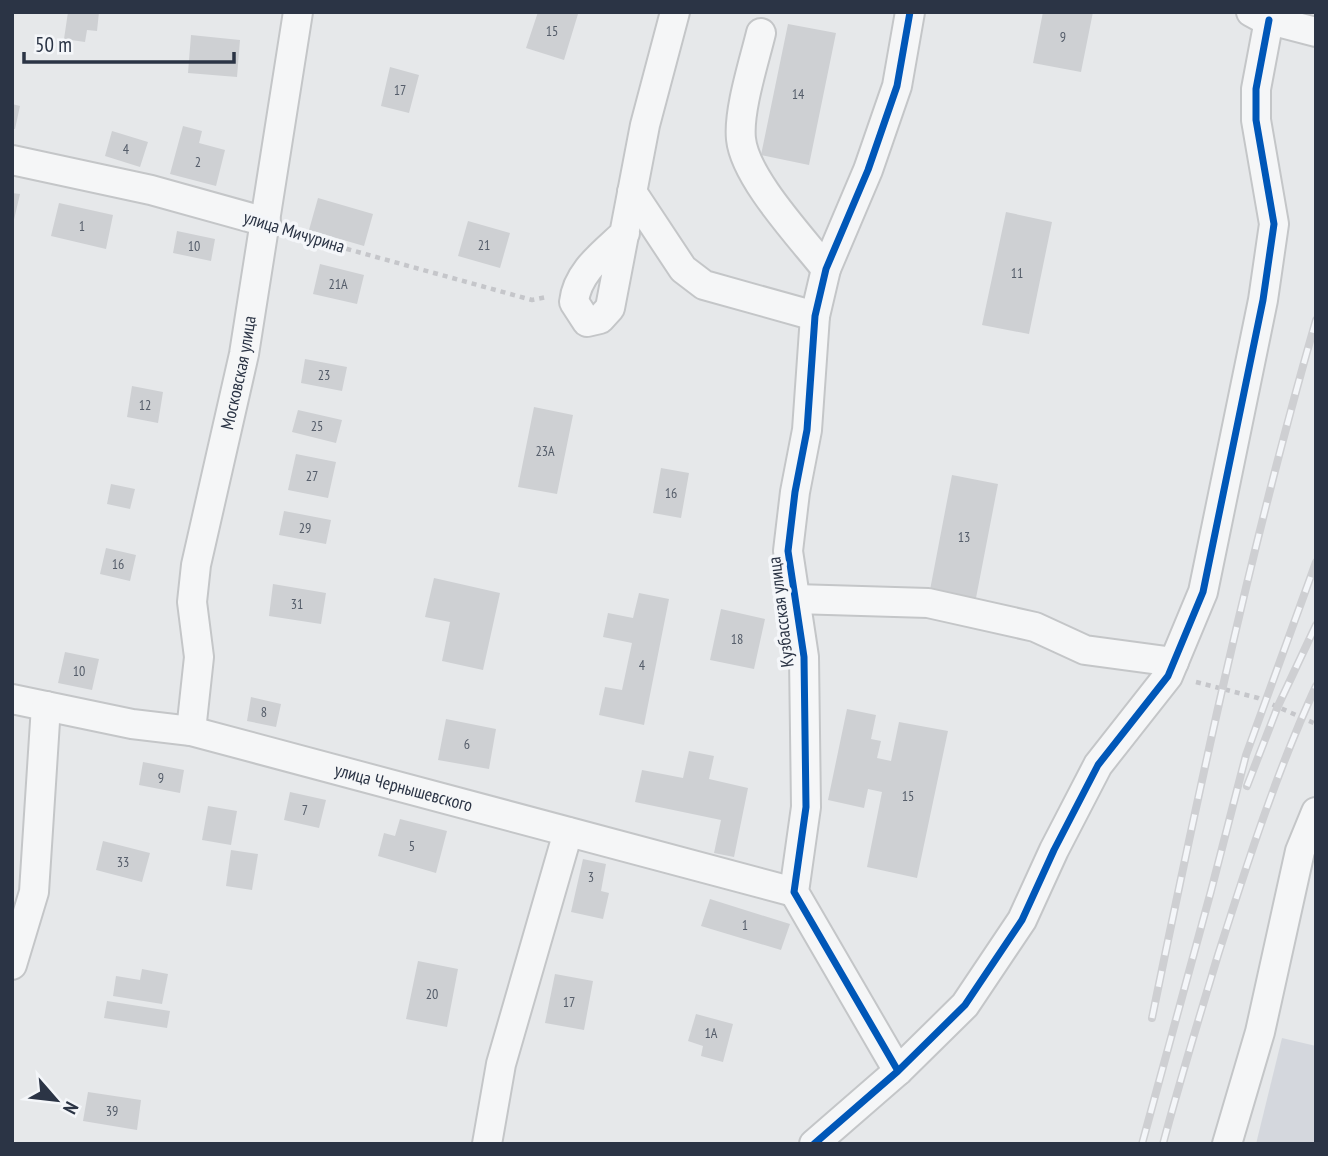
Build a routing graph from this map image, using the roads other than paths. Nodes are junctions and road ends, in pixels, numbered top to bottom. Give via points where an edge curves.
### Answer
1 (298, 12) edge
2 (675, 12) edge
3 (910, 12) edge
4 (1260, 16) edge
5 (1316, 32) edge
6 (761, 33) dead end
7 (12, 160) edge
8 (632, 192) junction
9 (266, 222) junction
10 (625, 233) junction
11 (825, 270) junction
12 (815, 316) junction
13 (795, 599) junction
14 (1171, 669) junction
15 (12, 699) edge
16 (46, 706) junction
17 (191, 731) junction
18 (1316, 812) edge
19 (568, 832) junction
20 (794, 892) junction
21 (12, 965) edge
22 (898, 1070) junction
23 (487, 1144) edge
24 (814, 1144) edge
25 (1227, 1144) edge

1 - 9 street, Московская улица
2 - 8 street
3 - 11 street, Кузбасская улица via 897,86
4 - 5 street
4 - 14 street via 1256,120 1274,224 1264,300 1203,592
6 - 11 street via 742,114 741,140 754,176
7 - 9 street, улица Мичурина via 151,190
8 - 10 street
8 - 12 street via 683,269 704,285
9 - 17 street, Московская улица via 244,354 196,565 192,602 199,656
10 - 10 street via 584,273 575,289 574,302 587,322 600,319 610,308
11 - 12 street, Кузбасская улица
12 - 13 street, Кузбасская улица via 807,430 788,551
13 - 14 street via 928,603 1035,627 1085,650
13 - 20 street, Кузбасская улица via 804,657 806,807
14 - 22 street via 1098,765 1022,920 965,1005
15 - 16 street, улица Чернышевского
16 - 17 street, улица Чернышевского
16 - 21 street via 34,892
17 - 19 street, улица Чернышевского
18 - 25 street via 1300,851 1260,1032
19 - 20 street, улица Чернышевского
19 - 23 street via 501,1064
20 - 22 street
22 - 24 street

